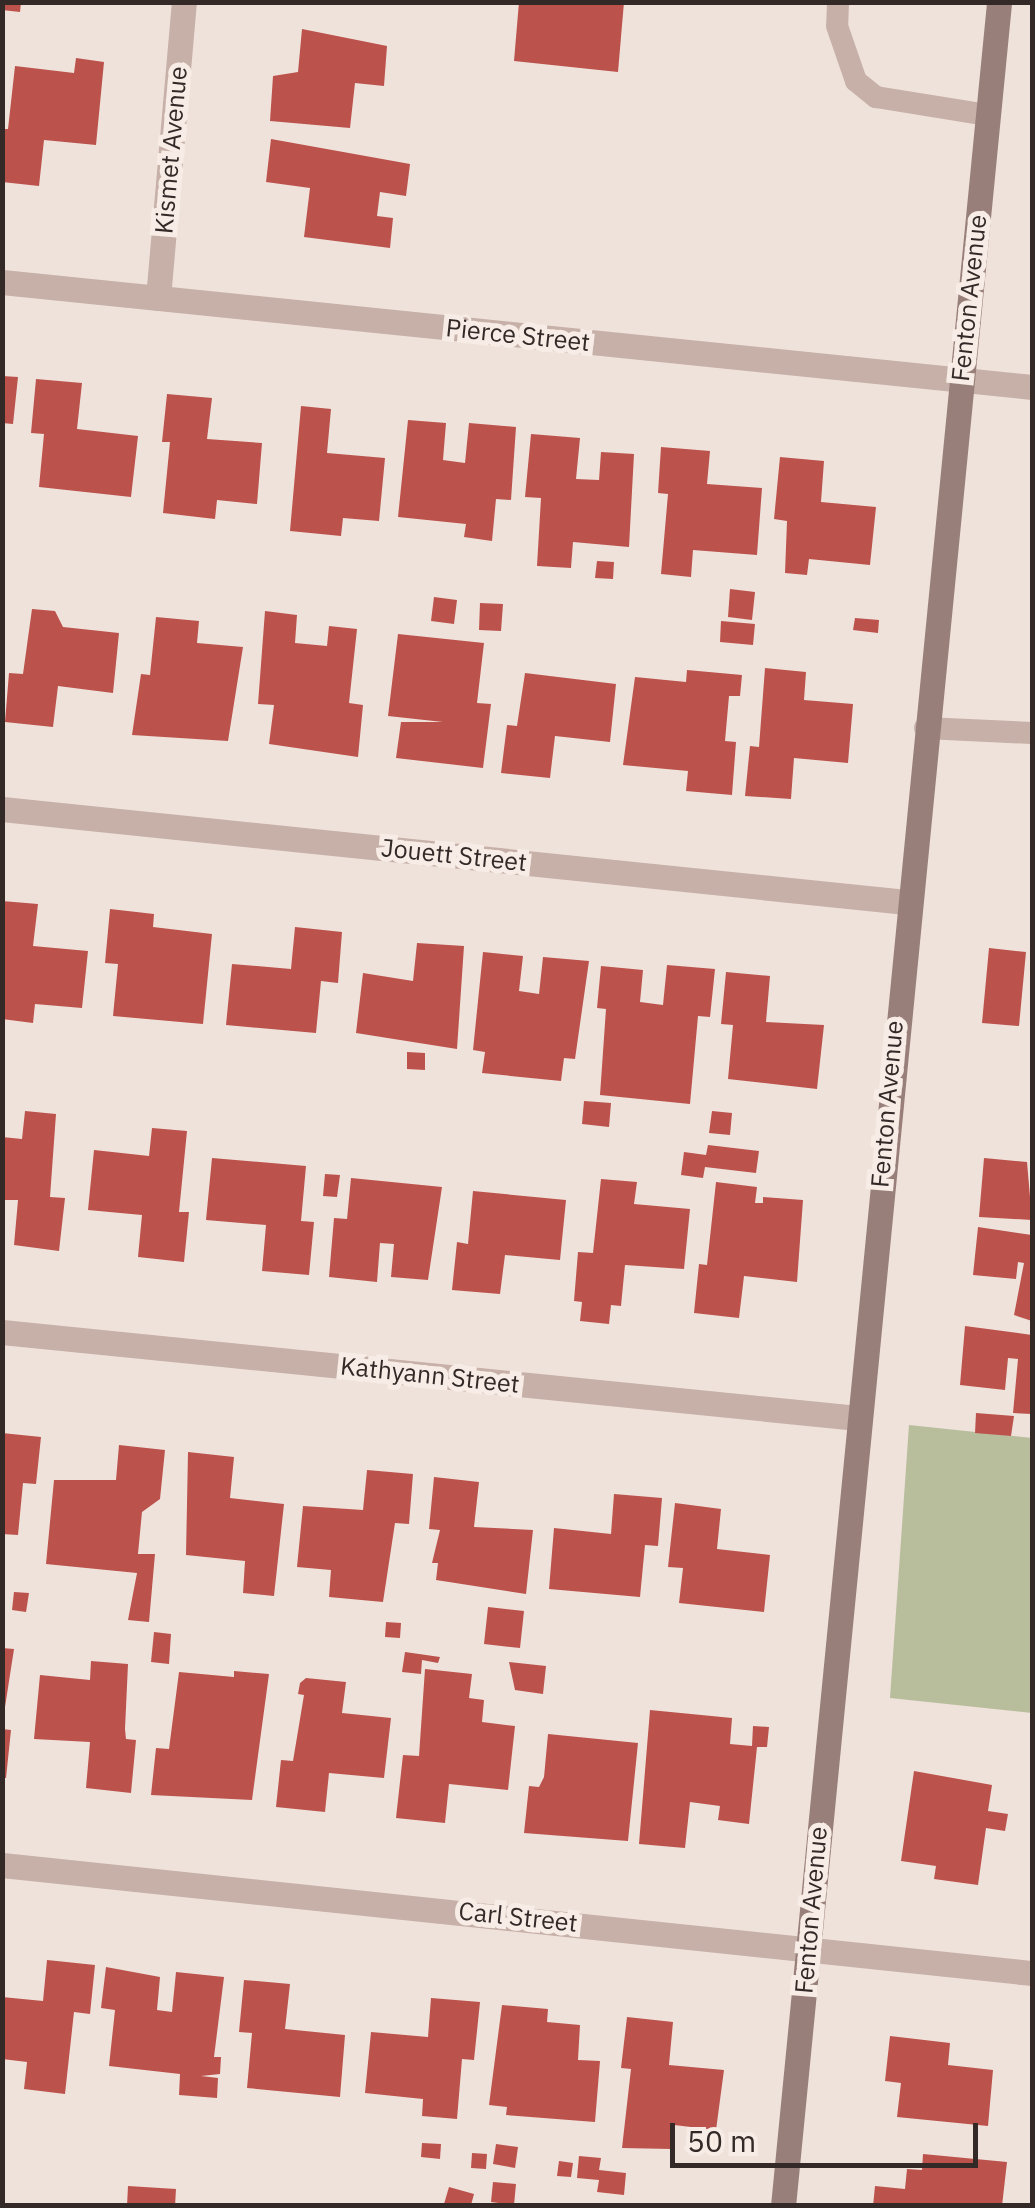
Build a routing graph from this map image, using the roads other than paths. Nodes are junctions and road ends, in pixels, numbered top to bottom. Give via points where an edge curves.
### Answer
1 (184, 2) edge
2 (838, 2) edge
3 (999, 2) edge
4 (988, 115) junction
5 (2, 282) edge
6 (158, 298) junction
7 (962, 380) junction
8 (1032, 387) edge
9 (925, 728) junction
10 (1032, 732) edge
11 (2, 808) edge
12 (906, 902) junction
13 (2, 1332) edge
14 (858, 1418) junction
15 (2, 1865) edge
16 (807, 1946) junction
17 (1032, 1973) edge
18 (784, 2206) edge

1 - 6 street, Kismet Avenue
2 - 4 lane via 837,26 856,81 876,97
3 - 4 street, Fenton Avenue
4 - 7 street, Fenton Avenue
5 - 6 street, Pierce Street
6 - 7 street, Pierce Street
7 - 8 street, Pierce Street
7 - 9 street, Fenton Avenue
9 - 10 lane
9 - 12 street, Fenton Avenue
11 - 12 street, Jouett Street
12 - 14 street, Fenton Avenue
13 - 14 street, Kathyann Street
14 - 16 street, Fenton Avenue
15 - 16 street, Carl Street
16 - 17 street, Carl Street
16 - 18 street, Fenton Avenue

